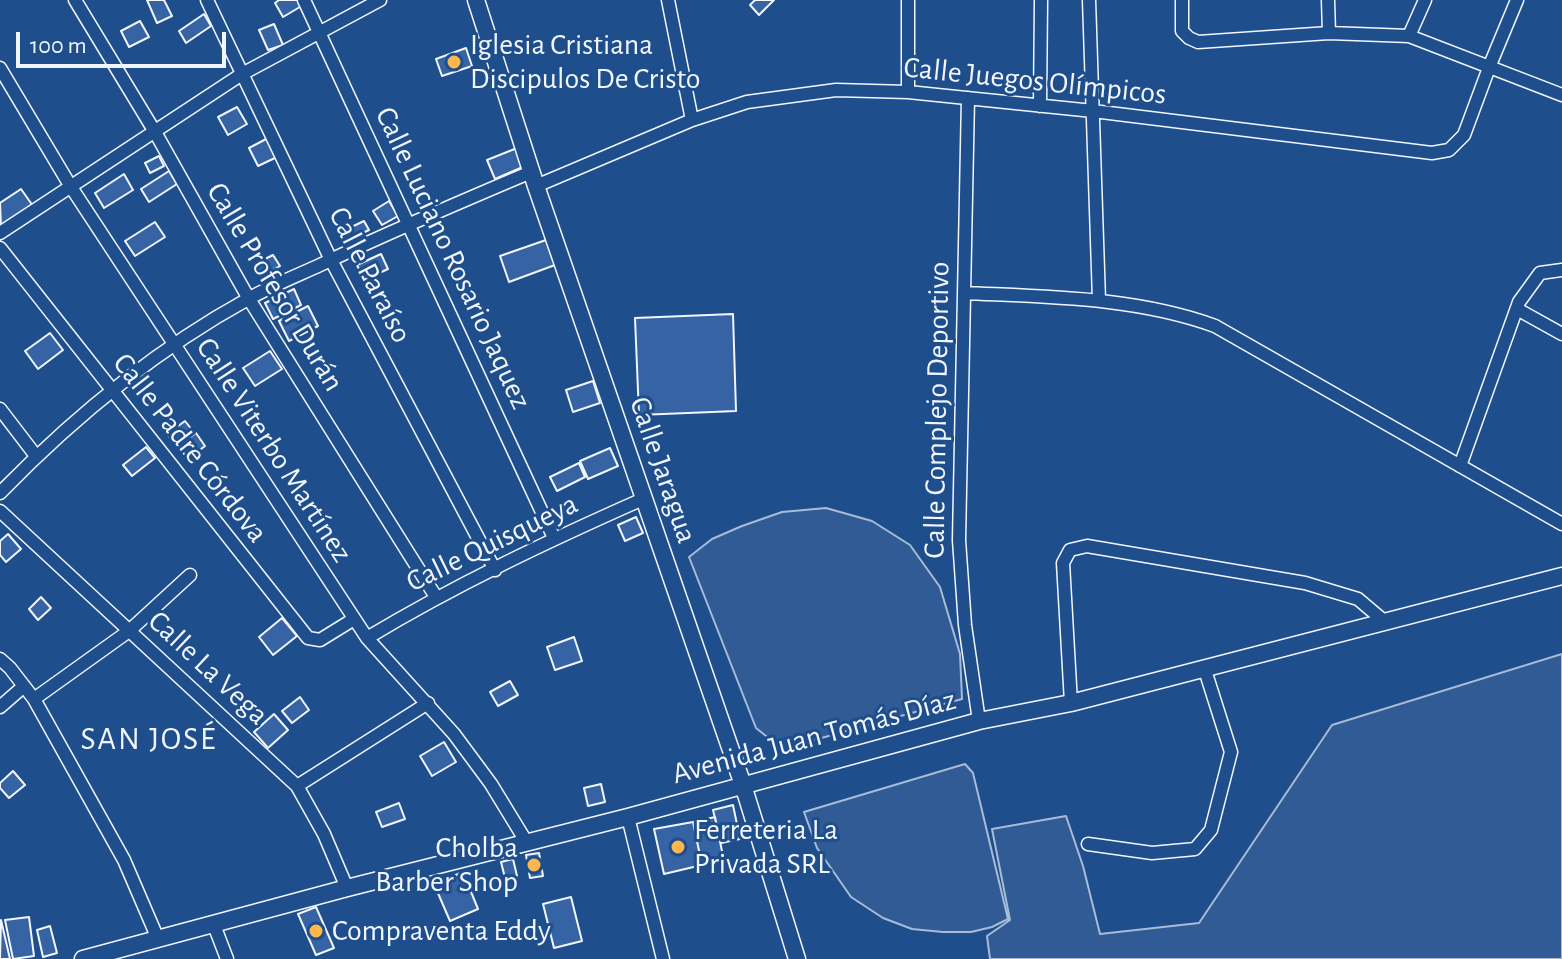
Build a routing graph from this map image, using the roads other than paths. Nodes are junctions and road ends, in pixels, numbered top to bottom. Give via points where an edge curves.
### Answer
1 (75, 0) edge
2 (207, 0) edge
3 (304, 0) edge
4 (380, 0) edge
5 (477, 0) edge
6 (668, 0) edge
7 (908, 0) edge
8 (1041, 0) edge
9 (1089, 0) edge
10 (1182, 0) edge
11 (1328, 0) edge
12 (1425, 0) edge
13 (1517, 0) edge
14 (319, 32) junction
15 (1329, 33) junction
16 (1409, 36) junction
17 (1490, 65) junction
18 (0, 68) edge
19 (242, 74) junction
20 (908, 92) junction
21 (1562, 95) edge
22 (968, 98) junction
23 (1040, 106) junction
24 (1093, 111) junction
25 (692, 120) junction
26 (155, 132) junction
27 (534, 179) junction
28 (71, 187) junction
29 (409, 224) junction
30 (0, 233) edge
31 (0, 248) edge
32 (331, 260) junction
33 (1562, 270) edge
34 (964, 293) junction
35 (249, 299) junction
36 (1099, 300) junction
37 (1517, 309) junction
38 (1562, 334) edge
39 (174, 345) junction
40 (112, 392) junction
41 (0, 409) edge
42 (36, 456) junction
43 (1460, 466) junction
44 (0, 493) edge
45 (643, 499) junction
46 (0, 511) edge
47 (1562, 524) edge
48 (554, 538) junction
49 (495, 570) junction
50 (190, 575) dead end
51 (1562, 576) edge
52 (436, 597) junction
53 (354, 619) junction
54 (1384, 621) junction
55 (129, 631) junction
56 (367, 638) junction
57 (0, 659) edge
58 (1204, 667) junction
59 (24, 686) junction
60 (34, 699) junction
61 (428, 703) junction
62 (1071, 703) junction
63 (0, 707) edge
64 (979, 721) junction
65 (743, 785) junction
66 (297, 786) junction
67 (628, 817) junction
68 (527, 843) junction
69 (1088, 844) dead end
70 (347, 888) junction
71 (214, 925) junction
72 (158, 939) junction
73 (89, 958) edge
74 (227, 959) edge
75 (663, 959) edge
76 (797, 959) edge

1 - 26 street, Calle Profesor Durán
2 - 19 street, Calle Paraíso
3 - 14 street, Calle Luciano Rosario Jaquez
4 - 14 street
5 - 27 street, Calle Jaragua
6 - 25 street
7 - 20 street
8 - 23 street
9 - 24 street
10 - 15 street via 1182,31 1198,42
11 - 15 street
12 - 16 street
13 - 17 street, Calle Juegos Olímpicos
14 - 19 street
14 - 29 street, Calle Luciano Rosario Jaquez
15 - 16 street
16 - 17 street
17 - 21 street
17 - 24 street, Calle Juegos Olímpicos via 1464,135 1449,150 1432,153
18 - 28 street, Calle Viterbo Martínez
19 - 26 street
19 - 32 street, Calle Paraíso
20 - 22 street, Calle Juegos Olímpicos
20 - 25 street, Calle Juegos Olímpicos via 836,90 747,102
22 - 23 street, Calle Juegos Olímpicos
22 - 34 street, Calle Complejo Deportivo
23 - 24 street, Calle Juegos Olímpicos
24 - 36 street
25 - 27 street, Calle Juegos Olímpicos
26 - 28 street
26 - 35 street, Calle Profesor Durán
27 - 29 street, Calle Juegos Olímpicos
27 - 45 street, Calle Jaragua
28 - 30 street
28 - 39 street, Calle Viterbo Martínez
29 - 32 street, Calle Juegos Olímpicos
29 - 48 street, Calle Luciano Rosario Jaquez
31 - 40 street, Calle Padre Córdova
32 - 35 street, Calle Juegos Olímpicos
32 - 49 street, Calle Paraíso
33 - 37 street via 1540,273
34 - 36 street
34 - 64 street, Calle Complejo Deportivo via 959,540
35 - 39 street, Calle Juegos Olímpicos
35 - 52 street, Calle Profesor Durán
36 - 43 street via 1215,326
37 - 38 street
37 - 43 street
39 - 40 street, Calle Juegos Olímpicos
39 - 53 street, Calle Viterbo Martínez
40 - 42 street, Calle Juegos Olímpicos
40 - 53 street, Calle Padre Córdova via 308,638 320,640
41 - 42 street
42 - 44 street, Calle Juegos Olímpicos
43 - 47 street
45 - 48 street, Calle Quisqueya
45 - 65 street, Calle Jaragua
46 - 55 street, Calle La Vega
48 - 49 street, Calle Quisqueya
49 - 52 street, Calle Quisqueya
50 - 55 street
51 - 54 street, Avenida Juan Tomás Díaz
52 - 56 street, Calle Quisqueya
53 - 56 street, Calle Viterbo Martínez
54 - 58 street, Avenida Juan Tomás Díaz
54 - 62 street via 1358,599 1305,583 1087,546 1070,550 1063,563
55 - 60 street
55 - 66 street, Calle La Vega
56 - 61 street, Calle Viterbo Martínez
57 - 59 street
58 - 62 street, Avenida Juan Tomás Díaz
58 - 69 street via 1231,752 1211,830 1195,849 1152,853
59 - 60 street
59 - 63 street
60 - 72 street via 124,860
61 - 66 street
61 - 68 street, Calle Viterbo Martínez via 491,784
62 - 64 street, Avenida Juan Tomás Díaz
64 - 65 street, Avenida Juan Tomás Díaz
65 - 67 street, Avenida Juan Tomás Díaz
65 - 76 street, Calle Jaragua
66 - 70 street, Calle La Vega
67 - 68 street, Avenida Juan Tomás Díaz
67 - 75 street
68 - 70 street, Avenida Juan Tomás Díaz
70 - 71 street, Avenida Juan Tomás Díaz
71 - 72 street, Avenida Juan Tomás Díaz
71 - 74 street
72 - 73 street, Avenida Juan Tomás Díaz

